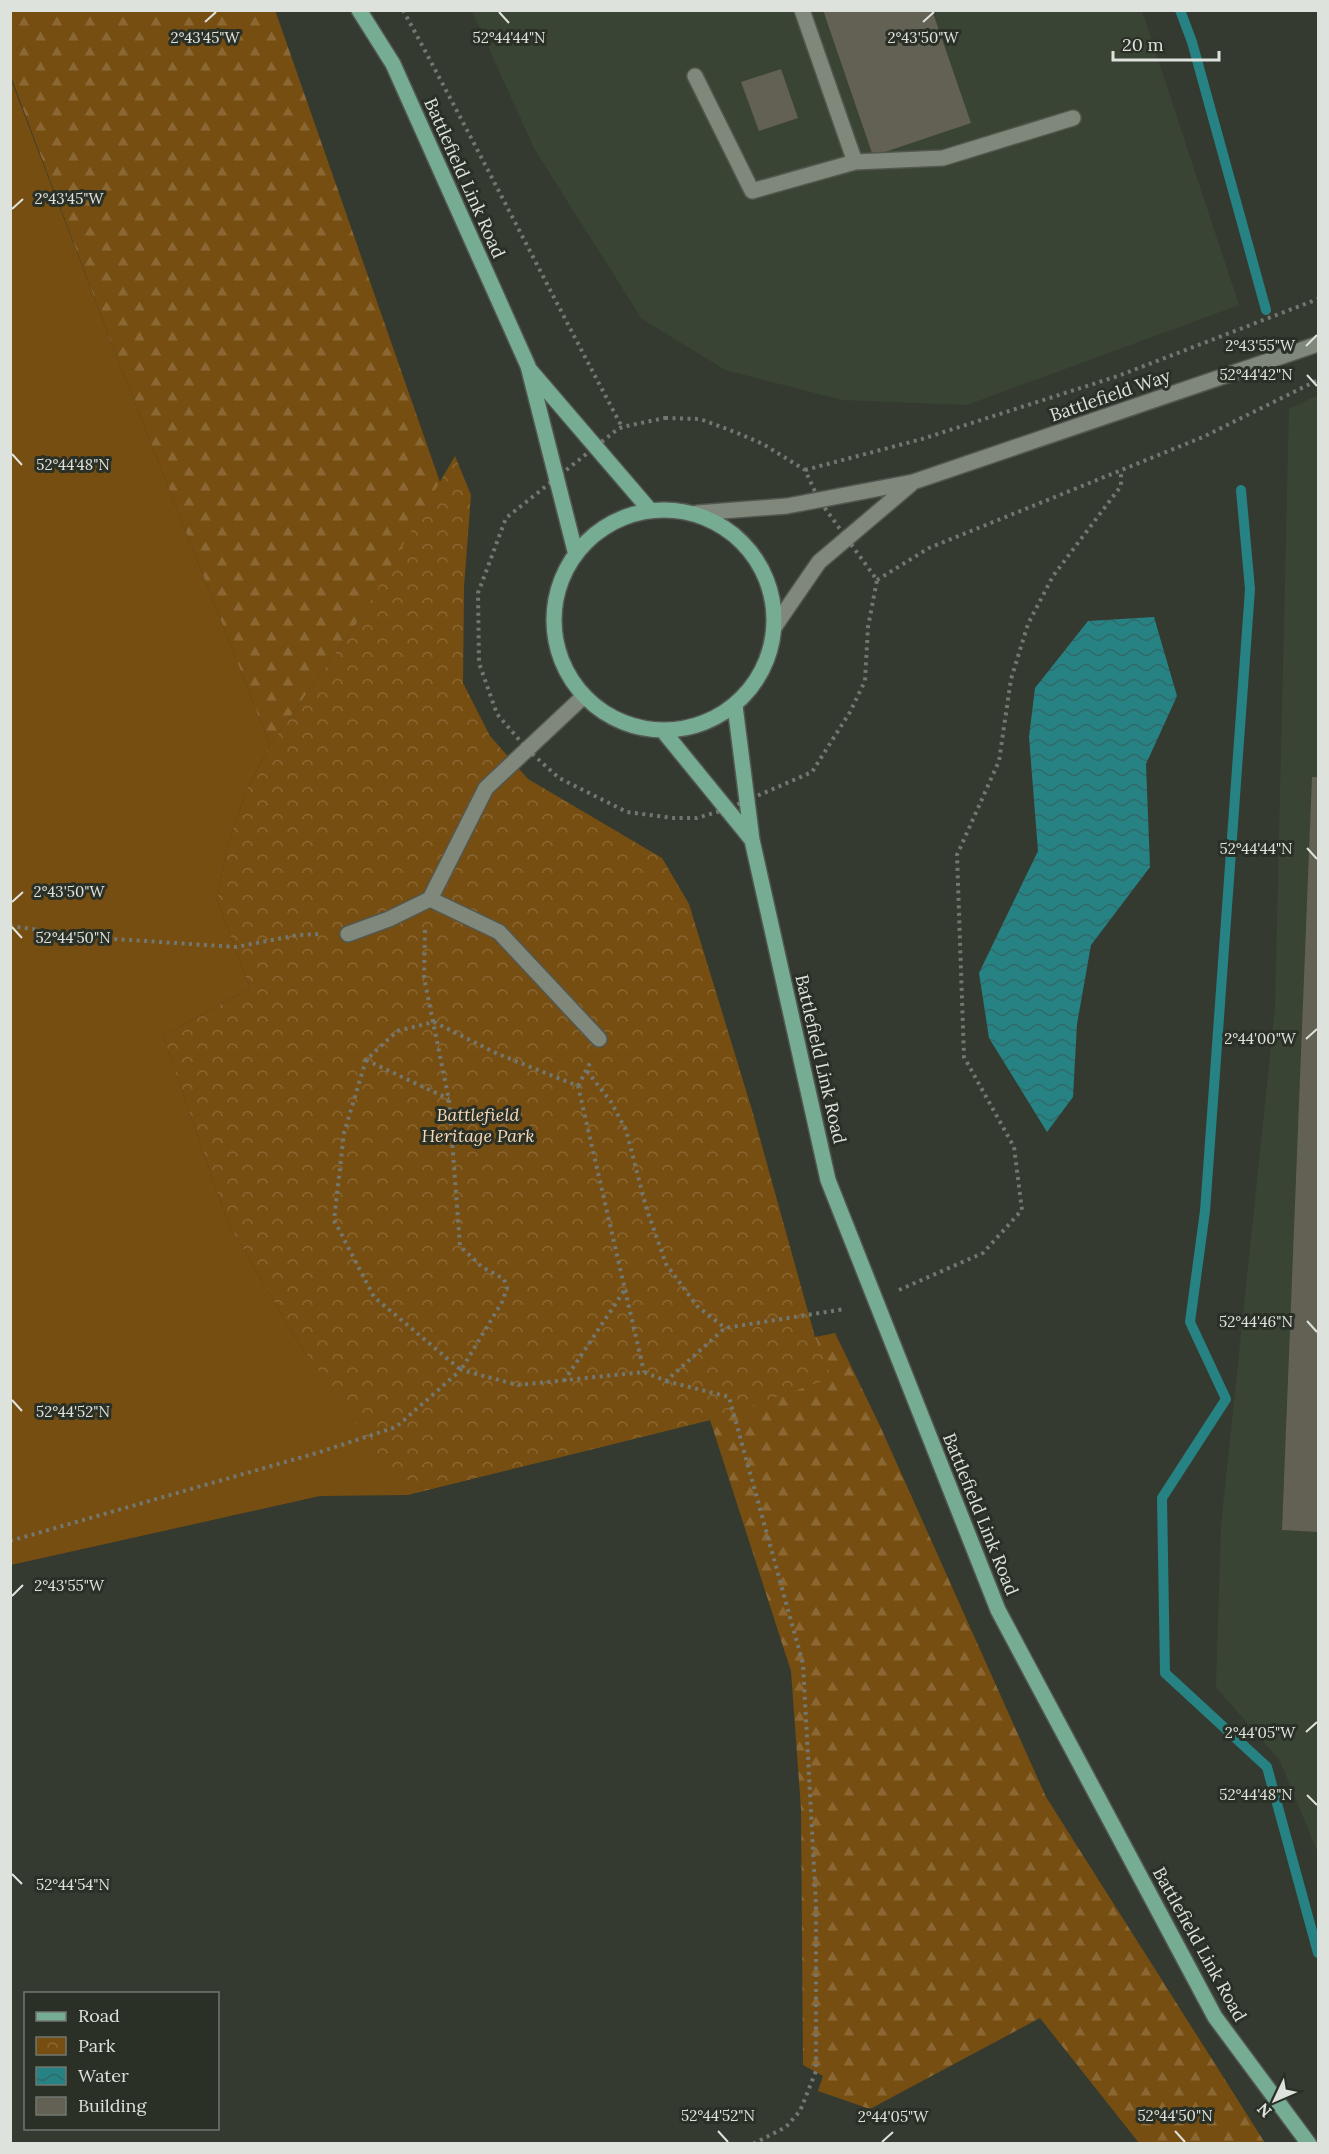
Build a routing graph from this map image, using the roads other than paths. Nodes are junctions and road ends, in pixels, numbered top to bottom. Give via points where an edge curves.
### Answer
1 (359, 10) edge
2 (802, 10) edge
3 (695, 76) dead end
4 (1073, 118) dead end
5 (855, 162) junction
6 (1318, 344) edge
7 (528, 366) junction
8 (913, 482) junction
9 (649, 509) junction
10 (697, 513) junction
11 (575, 552) junction
12 (775, 626) junction
13 (584, 696) junction
14 (735, 706) junction
15 (664, 732) junction
16 (753, 840) junction
17 (430, 899) junction
18 (348, 934) road end
19 (599, 1039) dead end
20 (1309, 2144) edge

1 - 7 main road, Battlefield Link Road via 393,64
2 - 5 street
3 - 5 street via 752,191
4 - 5 street via 943,158
6 - 8 street, Battlefield Way
7 - 9 main road, Battlefield Link Road
7 - 11 main road, Battlefield Link Road
8 - 10 street, Battlefield Way via 787,506
8 - 12 street, Battlefield Way via 819,562
9 - 10 main road
9 - 11 main road via 603,526
10 - 12 main road via 732,532 758,562 773,598
11 - 13 main road via 553,602 556,652
12 - 14 main road via 760,675
13 - 15 main road via 619,722
13 - 17 street via 486,788
14 - 15 main road via 701,725
14 - 16 main road, Battlefield Link Road
15 - 16 main road, Battlefield Link Road
16 - 20 main road, Battlefield Link Road via 828,1180 999,1610 1215,2017
17 - 18 street
17 - 19 street via 499,932

